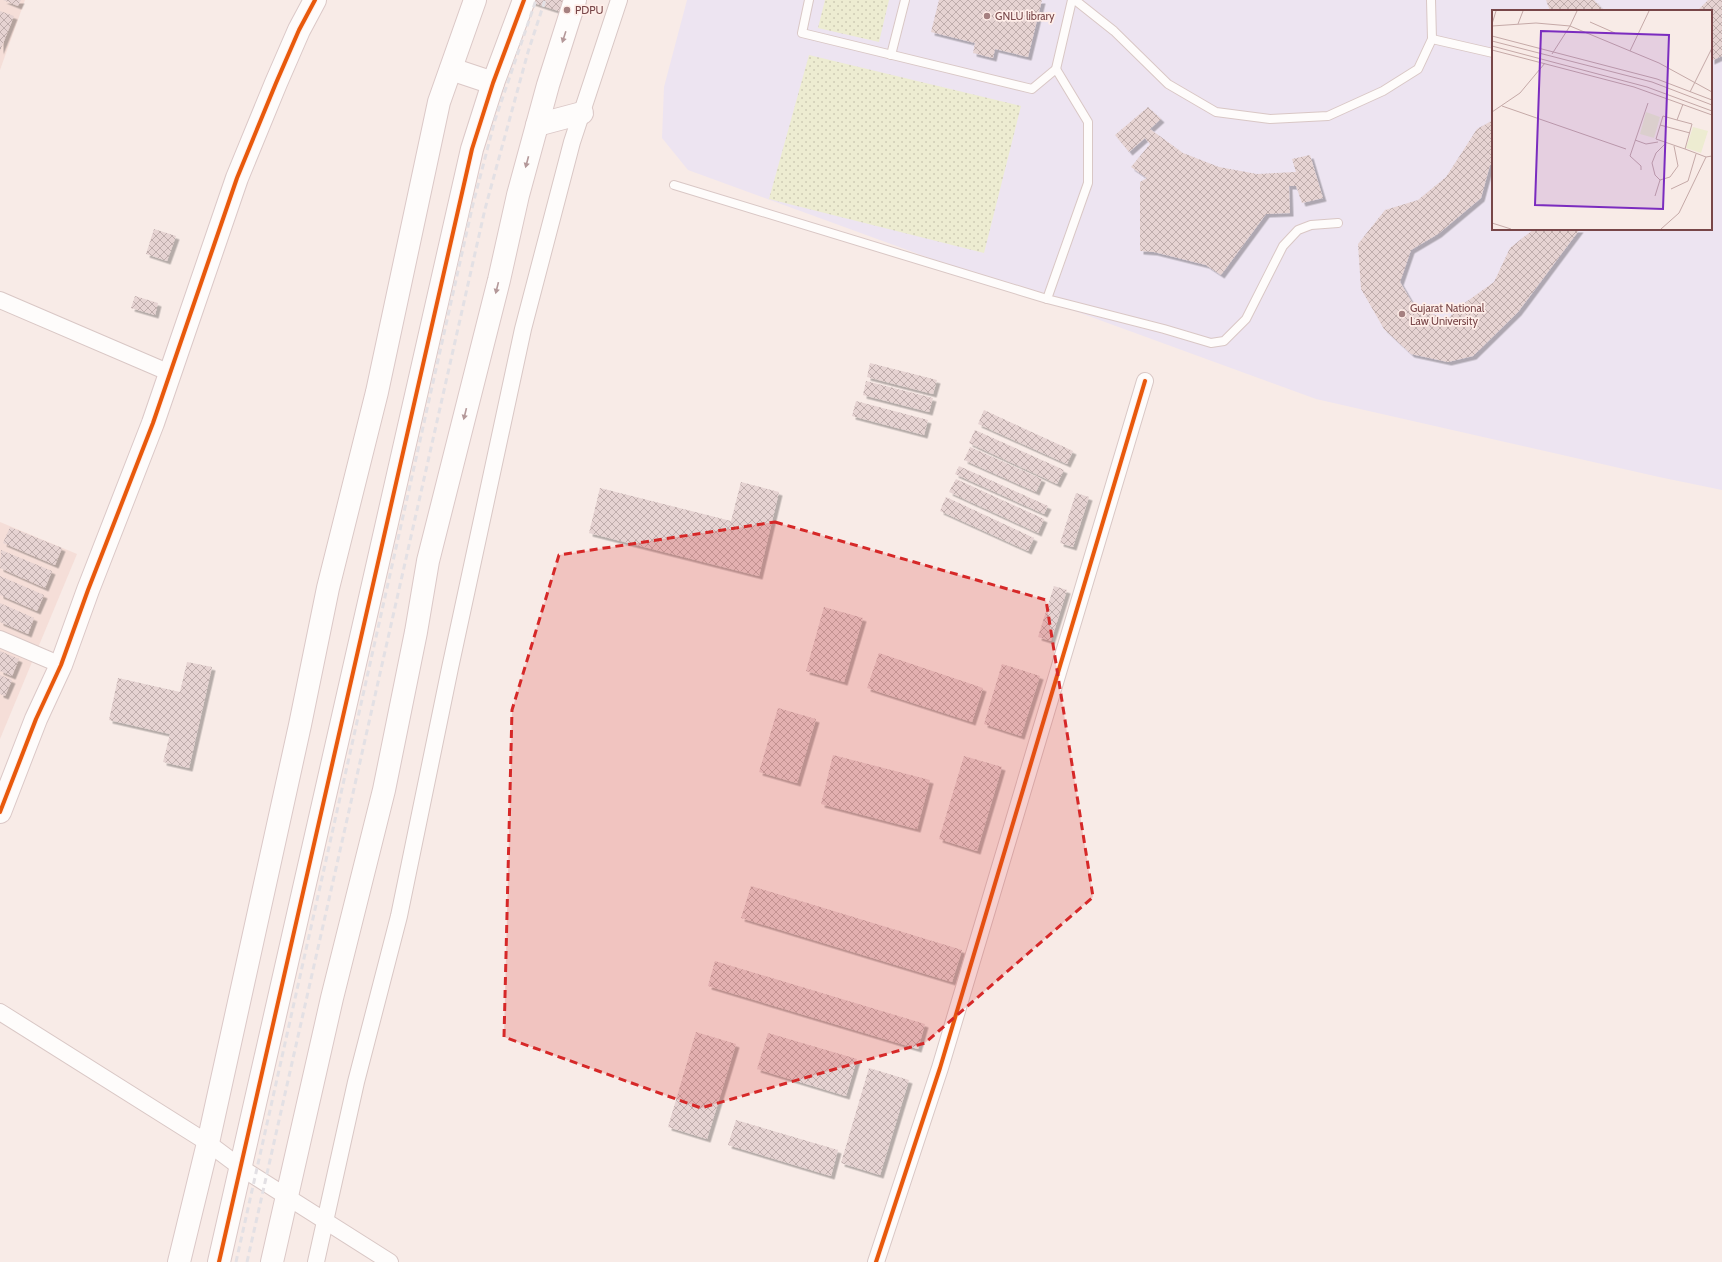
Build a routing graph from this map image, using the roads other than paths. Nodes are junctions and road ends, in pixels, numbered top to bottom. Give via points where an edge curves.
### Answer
1 (315, 0) edge
2 (475, 0) edge
3 (524, 0) edge
4 (575, 0) edge
5 (619, 0) edge
6 (809, 0) edge
7 (905, 0) edge
8 (1072, 0) edge
9 (1075, 0) edge
10 (1431, 0) edge
11 (1432, 39) junction
12 (1492, 54) edge
13 (891, 55) junction
14 (451, 69) junction
15 (1056, 69) junction
16 (493, 83) junction
17 (582, 113) junction
18 (537, 125) junction
19 (674, 185) dead end
20 (1338, 223) dead end
21 (1047, 299) junction
22 (0, 300) edge
23 (170, 373) junction
24 (1144, 381) dead end
25 (0, 639) edge
26 (61, 665) junction
27 (0, 812) edge
28 (0, 1012) edge
29 (208, 1143) junction
30 (240, 1167) junction
31 (286, 1196) junction
32 (326, 1220) junction
33 (179, 1262) edge
34 (219, 1262) edge
35 (272, 1262) edge
36 (316, 1262) edge
37 (390, 1262) edge
38 (876, 1262) edge

1 - 23 street via 299,30 237,178
2 - 14 street
3 - 16 street
4 -> 18 street
5 - 17 street
6 - 13 lane via 802,33
7 - 13 lane
8 - 15 lane
9 - 11 lane via 1114,31 1168,84 1216,112 1270,119 1328,116 1383,91 1418,69
10 - 11 lane
11 - 12 lane
13 - 15 lane via 1032,89
14 - 16 street
14 - 29 street via 439,102 377,392 328,588
15 - 21 lane via 1088,122 1088,183
16 - 30 street via 472,149
17 - 18 street
17 - 32 street via 572,142 524,329 399,916 356,1082
18 -> 31 street via 428,561 384,790
19 - 21 lane
20 - 21 lane via 1311,225 1298,230 1283,246 1246,319 1224,341 1210,343
22 - 23 street
23 - 26 street
24 - 38 street via 940,1068
25 - 26 street
26 - 27 street via 36,719
28 - 29 street
29 - 30 street
29 - 33 street
30 - 31 street
30 - 34 street
31 - 32 street
31 - 35 street
32 - 36 street
32 - 37 street

